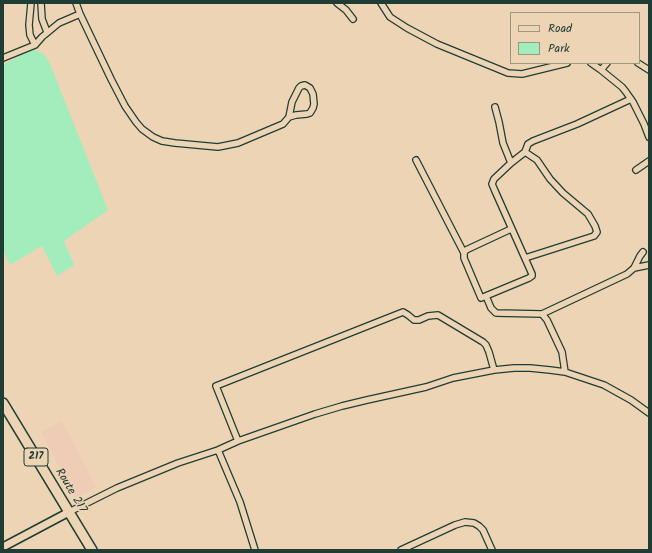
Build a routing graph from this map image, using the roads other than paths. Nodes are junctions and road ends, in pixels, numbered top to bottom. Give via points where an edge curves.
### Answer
1 (31, 3) edge
2 (41, 3) edge
3 (76, 3) edge
4 (338, 3) edge
5 (381, 3) edge
6 (80, 14) junction
7 (353, 19) dead end
8 (47, 32) junction
9 (35, 45) junction
10 (3, 58) edge
11 (563, 64) edge
12 (592, 64) edge
13 (606, 64) edge
14 (640, 64) edge
15 (601, 70) junction
16 (649, 70) edge
17 (631, 99) junction
18 (495, 107) dead end
19 (289, 117) junction
20 (647, 123) edge
21 (649, 137) edge
22 (525, 152) junction
23 (416, 160) dead end
24 (649, 161) edge
25 (511, 163) junction
26 (636, 170) dead end
27 (511, 229) junction
28 (643, 252) dead end
29 (464, 253) junction
30 (525, 258) junction
31 (649, 265) edge
32 (634, 268) junction
33 (486, 296) junction
34 (542, 314) junction
35 (494, 370) junction
36 (565, 372) junction
37 (3, 402) edge
38 (649, 413) edge
39 (238, 441) junction
40 (218, 450) junction
41 (69, 512) junction
42 (3, 547) edge
43 (92, 550) edge
44 (255, 550) edge
45 (402, 550) edge
46 (492, 550) edge

1 - 9 street via 29,25
2 - 8 street via 42,19
3 - 6 street
4 - 7 street
5 - 11 street via 390,18 407,28 437,44 508,73 522,74
6 - 8 street via 59,23
6 - 19 street via 125,106 142,129 153,137 175,143 218,147 238,143 279,126
8 - 9 street
9 - 10 street
12 - 15 street
13 - 15 street
14 - 16 street
15 - 17 street via 622,87
17 - 20 street
17 - 22 street via 533,141 528,144
18 - 25 street
19 - 19 street via 307,114 313,108 313,94 310,88 305,85 298,88
20 - 21 street
22 - 25 street
22 - 30 street via 537,160 563,193 588,214 597,232 594,236
23 - 29 street
24 - 26 street
25 - 27 street via 492,184
27 - 29 street
27 - 30 street
28 - 32 street
29 - 33 street via 481,298
30 - 33 street via 532,276
31 - 32 street
32 - 34 street via 627,274
33 - 34 street via 496,313
34 - 36 street via 562,352
35 - 36 street via 514,368
35 - 39 street via 342,406
35 - 39 street via 483,342 438,315 414,320 403,312 216,386
36 - 38 street via 604,384
37 - 41 main road, Route 217 / 217
39 - 40 street
40 - 41 street via 117,488
40 - 44 street via 240,502
41 - 42 street
41 - 43 main road, Route 217 / 217
45 - 46 street via 465,522 474,523 483,530

